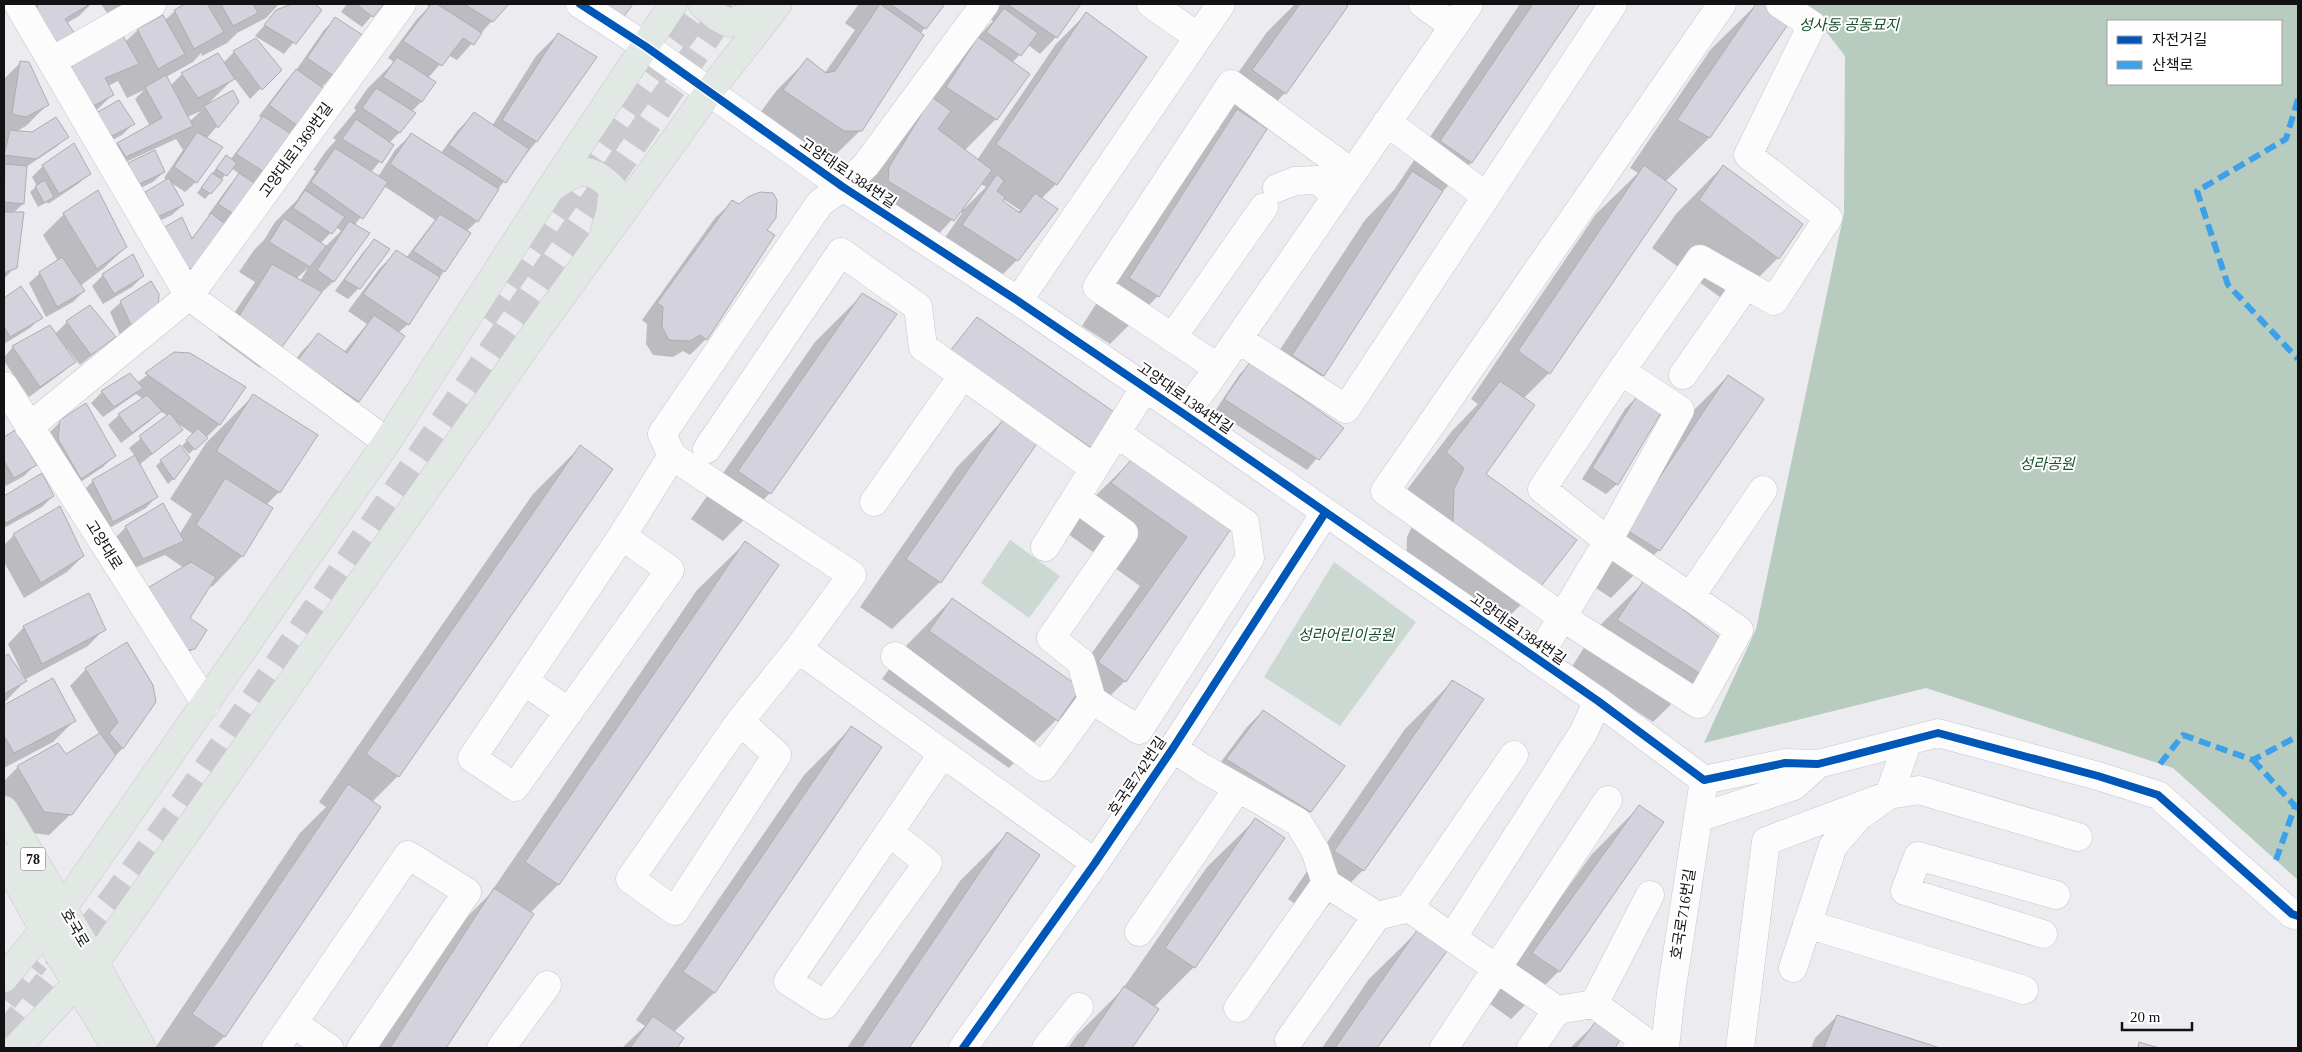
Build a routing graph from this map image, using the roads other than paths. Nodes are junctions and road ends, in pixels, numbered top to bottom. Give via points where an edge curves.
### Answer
1 (18, 4) edge
2 (152, 4) edge
3 (402, 4) edge
4 (580, 4) edge
5 (674, 4) edge
6 (702, 4) edge
7 (985, 4) edge
8 (1151, 4) edge
9 (1221, 4) edge
10 (1423, 4) edge
11 (1468, 4) edge
12 (1612, 4) edge
13 (1722, 4) edge
14 (1780, 4) edge
15 (777, 5) edge
16 (1453, 26) junction
17 (1198, 37) junction
18 (645, 46) junction
19 (52, 62) junction
20 (709, 92) junction
21 (1387, 122) junction
22 (1344, 184) junction
23 (843, 187) junction
24 (550, 189) junction
25 (1486, 196) junction
26 (598, 247) junction
27 (1746, 285) junction
28 (189, 296) junction
29 (1018, 301) junction
30 (1172, 338) junction
31 (1238, 339) junction
32 (1218, 368) junction
33 (1621, 370) junction
34 (963, 375) junction
35 (1683, 375) dead end
36 (4, 386) edge
37 (1145, 387) junction
38 (1184, 414) junction
39 (29, 427) junction
40 (1116, 433) junction
41 (387, 442) junction
42 (707, 449) dead end
43 (672, 456) junction
44 (1094, 468) junction
45 (1763, 490) dead end
46 (1076, 498) junction
47 (874, 502) dead end
48 (1325, 513) junction
49 (622, 536) junction
50 (1608, 541) junction
51 (1045, 547) dead end
52 (1690, 597) junction
53 (1562, 616) junction
54 (798, 650) junction
55 (894, 656) dead end
56 (1537, 659) junction
57 (524, 681) junction
58 (1092, 700) junction
59 (1598, 701) junction
60 (206, 704) junction
61 (568, 712) junction
62 (740, 721) junction
63 (1908, 741) junction
64 (1172, 748) junction
65 (943, 753) junction
66 (1514, 755) dead end
67 (1818, 764) junction
68 (1704, 780) junction
69 (1238, 788) junction
70 (1890, 795) junction
71 (1608, 800) dead end
72 (4, 810) edge
73 (1698, 818) junction
74 (889, 832) junction
75 (2078, 837) dead end
76 (4, 858) edge
77 (1095, 863) junction
78 (1326, 883) junction
79 (1650, 895) dead end
80 (2056, 895) dead end
81 (63, 908) junction
82 (1409, 908) junction
83 (1377, 916) junction
84 (2298, 916) edge
85 (1807, 924) junction
86 (44, 930) junction
87 (1139, 932) dead end
88 (2043, 934) dead end
89 (1452, 938) junction
90 (1793, 968) dead end
91 (1497, 969) junction
92 (86, 973) junction
93 (4, 978) edge
94 (547, 985) dead end
95 (2024, 990) dead end
96 (1594, 1004) junction
97 (1079, 1007) dead end
98 (1238, 1008) dead end
99 (1557, 1010) junction
100 (293, 1023) junction
101 (1289, 1040) dead end
102 (16, 1048) edge
103 (116, 1048) edge
104 (142, 1048) edge
105 (276, 1048) edge
106 (329, 1048) edge
107 (361, 1048) edge
108 (501, 1048) edge
109 (963, 1048) edge
110 (1046, 1048) edge
111 (1444, 1048) edge
112 (1531, 1048) edge
113 (1636, 1048) edge
114 (1665, 1048) edge
115 (1740, 1048) edge

1 - 19 street
2 - 19 street
3 - 28 street, 고양대로1369번길
4 - 18 street
5 - 18 main road
6 - 15 main road via 729,23
7 - 23 street, 고양대로1384번길 via 866,165
8 - 17 street
9 - 17 street
10 - 16 street
11 - 16 street
12 - 25 street
13 - 53 street via 1385,491
14 - 27 street via 1812,25 1748,155 1828,218 1774,301
15 - 20 main road
16 - 21 street
17 - 29 street
18 - 20 street, 고양대로1384번길
18 - 24 main road
19 - 28 street
20 - 23 street, 고양대로1384번길
20 - 26 main road
21 - 22 street
21 - 25 street
22 - 30 street via 1295,181 1270,197
22 - 30 street via 1231,84 1096,287
22 - 31 street
23 - 29 street, 고양대로1384번길
23 - 43 street via 820,203 662,434
24 - 26 main road via 572,173 592,172 613,189 610,214
24 - 41 main road
25 - 31 street via 1346,409
26 - 92 main road
27 - 33 street via 1700,259
27 - 35 street
28 - 39 street, 고양대로1369번길
28 - 41 street
29 - 37 street, 고양대로1384번길
30 - 32 street
31 - 32 street
32 - 38 street
33 - 50 street via 1680,410
33 - 50 street via 1542,489
34 - 42 street via 923,347 918,307 841,252
34 - 44 street
34 - 47 street
36 - 39 street, 고양대로
37 - 38 street, 고양대로1384번길
37 - 40 street
38 - 48 street, 고양대로1384번길
39 - 60 street, 고양대로
40 - 44 street
40 - 58 street via 1245,523 1250,558 1139,730
41 - 60 main road
43 - 49 street
43 - 54 street via 852,575
44 - 46 street
45 - 52 street
46 - 51 street
46 - 58 street via 1124,533 1051,638 1081,662
48 - 56 street, 고양대로1384번길
48 - 64 street, 호국로742번길
49 - 57 street
49 - 61 street via 670,570
50 - 52 street
50 - 53 street
52 - 53 street via 1739,630 1698,704
53 - 56 street
54 - 62 street
54 - 65 street
55 - 58 street via 1043,767
56 - 59 street, 고양대로1384번길
57 - 61 street
57 - 61 street via 472,758 516,787
59 - 68 street, 고양대로1384번길
59 - 89 street via 1583,733
60 - 81 main road
62 - 62 street via 777,754 675,911 630,878
63 - 67 street
63 - 70 street
63 - 84 street via 1938,733 2158,795
64 - 69 street
64 - 77 street, 호국로742번길
65 - 74 street
65 - 77 street
66 - 82 street
67 - 68 street via 1785,763
67 - 73 street via 1794,786
68 - 73 street, 호국로716번길
69 - 78 street via 1298,822 1316,850
69 - 87 street
70 - 75 street via 1919,790
70 - 85 street via 1858,817 1833,846
70 - 115 street via 1766,841
71 - 91 street
72 - 81 main road, 호국로 / 78
73 - 114 street, 호국로716번길
74 - 74 street via 928,863 825,1005 788,981
76 - 86 main road, 호국로 / 78
77 - 109 street, 호국로742번길
78 - 83 street
78 - 98 street
79 - 96 street
80 - 88 street via 1918,856 1905,891
81 - 86 street
81 - 92 main road, 호국로 / 78
82 - 83 street
82 - 89 street
83 - 101 street
85 - 90 street
85 - 95 street
86 - 92 main road, 호국로 / 78
86 - 93 main road
89 - 91 street
91 - 99 street
91 - 111 street
92 - 102 main road
92 - 103 main road, 호국로 / 78
92 - 104 main road, 호국로 / 78
94 - 108 street
96 - 99 street
96 - 113 street via 1642,1039
97 - 110 street
99 - 112 street
100 - 105 street
100 - 106 street
100 - 107 street via 408,854 467,892

